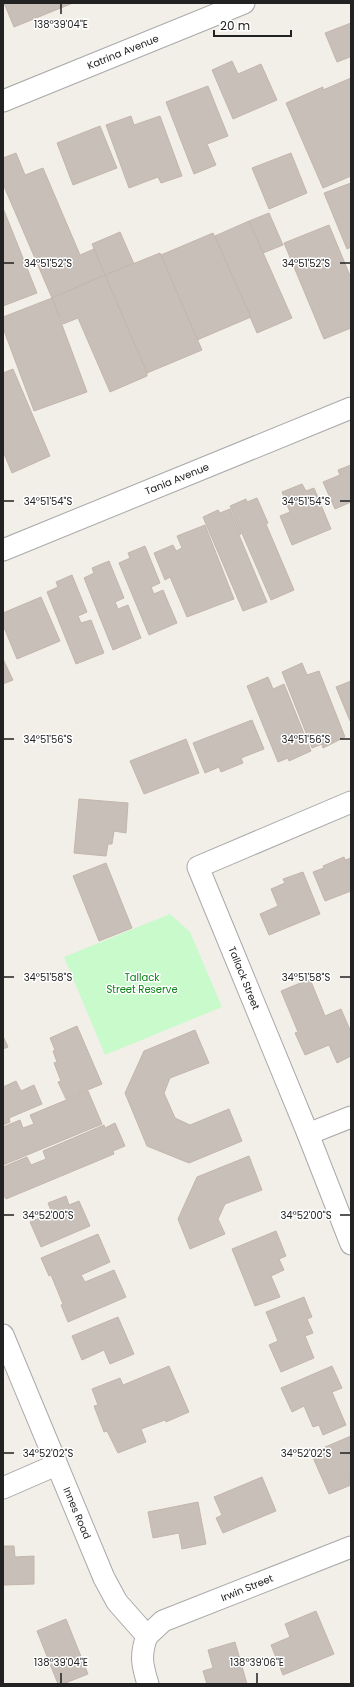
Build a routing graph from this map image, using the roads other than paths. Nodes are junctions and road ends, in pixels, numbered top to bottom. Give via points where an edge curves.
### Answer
1 (244, 3) edge
2 (3, 101) edge
3 (351, 408) edge
4 (3, 550) edge
5 (351, 802) edge
6 (351, 1117) edge
7 (308, 1134) junction
8 (351, 1244) edge
9 (3, 1335) edge
10 (56, 1464) junction
11 (3, 1488) edge
12 (351, 1547) edge
13 (147, 1636) junction
14 (148, 1684) edge

1 - 2 street, Katrina Avenue
3 - 4 street, Tania Avenue
5 - 7 street, Tallack Street via 198,867
6 - 7 street
7 - 8 street, Tallack Street
9 - 10 street, Innes Road
10 - 11 street
10 - 13 street, Innes Road via 104,1578 117,1602
12 - 13 street, Irwin Street via 163,1621
13 - 14 street via 142,1650 142,1666

